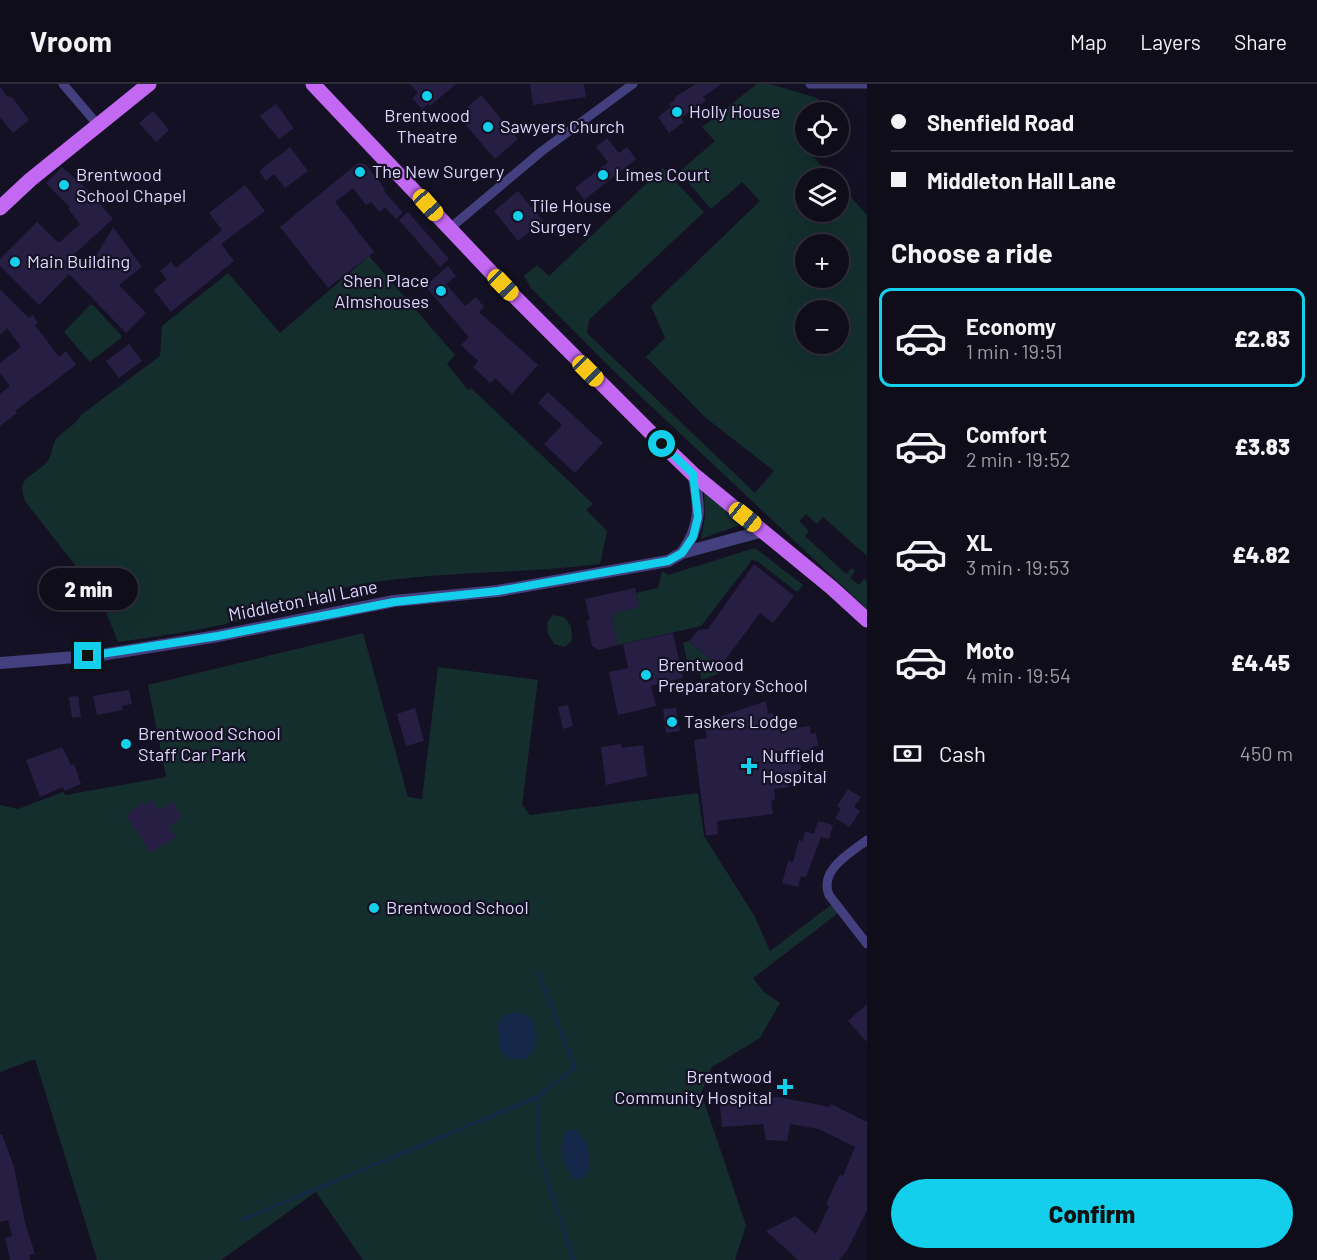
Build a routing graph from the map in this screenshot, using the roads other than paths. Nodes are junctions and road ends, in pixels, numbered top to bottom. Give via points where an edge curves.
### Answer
1 (63, 84) edge
2 (149, 84) edge
3 (633, 84) edge
4 (810, 84) edge
5 (867, 84) edge
6 (315, 85) edge
7 (98, 125) junction
8 (0, 208) edge
9 (449, 229) junction
10 (693, 474) junction
11 (763, 531) junction
12 (682, 553) junction
13 (867, 620) edge
14 (0, 663) edge
15 (867, 840) edge
16 (867, 944) edge

1 - 7 street
2 - 7 main road
3 - 9 street via 542,151
4 - 5 street
6 - 9 main road
7 - 8 main road
9 - 10 main road
10 - 11 main road
10 - 12 street via 698,517 693,537
11 - 12 street, Middleton Hall Lane
11 - 13 main road
12 - 14 street, Middleton Hall Lane via 668,561 610,572 498,591 394,602 176,643 101,655
15 - 16 street via 834,867 826,888

